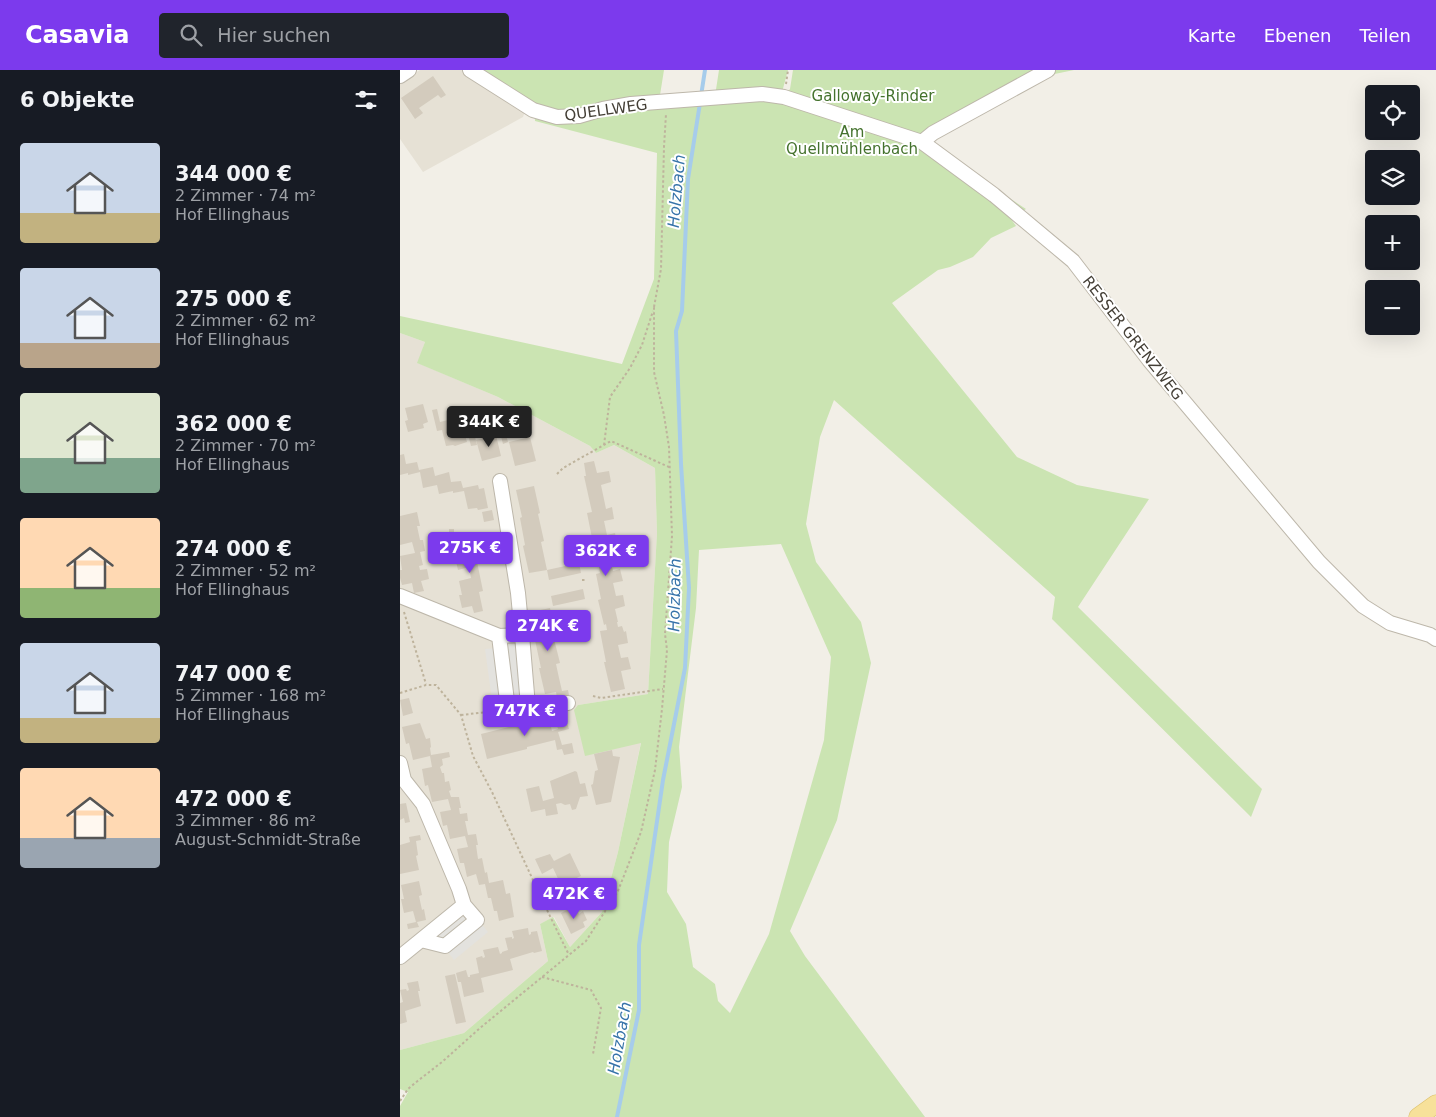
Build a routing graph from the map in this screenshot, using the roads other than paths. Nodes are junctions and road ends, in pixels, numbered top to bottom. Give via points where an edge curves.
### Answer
1 (409, 70) edge
2 (470, 70) edge
3 (1048, 70) edge
4 (400, 76) edge
5 (784, 97) joint
6 (922, 142) junction
7 (500, 481) dead end
8 (401, 602) edge
9 (522, 635) junction
10 (499, 636) junction
11 (1436, 639) edge
12 (568, 703) dead end
13 (528, 706) junction
14 (400, 763) edge
15 (402, 779) edge
16 (464, 905) junction
17 (421, 940) junction
18 (400, 956) edge
19 (1436, 1104) edge
20 (1418, 1117) edge

1 - 4 street
2 - 5 street, QUELLWEG via 534,110 557,117 579,116 631,104 762,94
3 - 6 street
5 - 6 street, RESSER GRENZWEG
6 - 11 street, RESSER GRENZWEG via 994,195 1073,261 1149,360 1319,562 1357,600 1390,623
7 - 9 street
8 - 10 street
9 - 10 street
9 - 13 street
10 - 13 street via 508,709
12 - 13 street
14 - 15 street
15 - 16 street via 422,804
16 - 17 street
16 - 17 street via 477,920 445,946
17 - 18 street
19 - 20 main road

